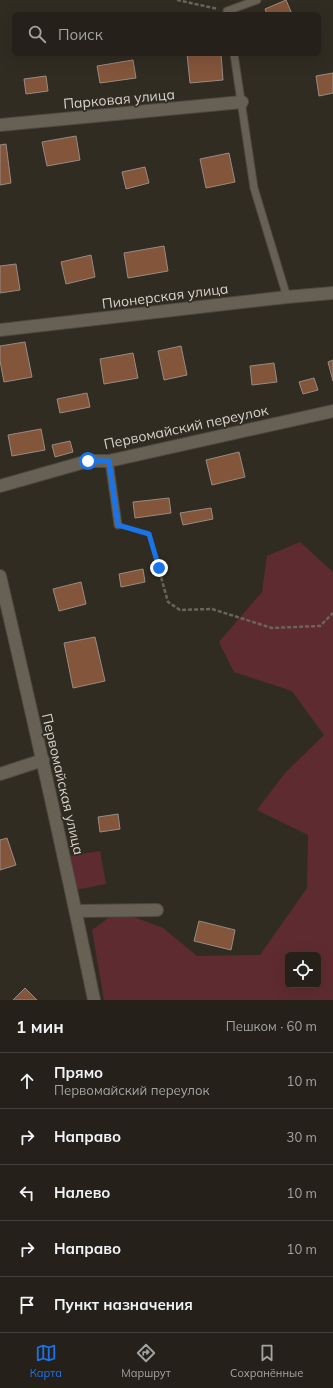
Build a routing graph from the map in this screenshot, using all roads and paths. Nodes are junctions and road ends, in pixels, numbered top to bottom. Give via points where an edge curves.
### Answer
1 (177, 0) edge
2 (257, 0) edge
3 (227, 12) edge
4 (234, 56) edge
5 (242, 102) junction
6 (0, 125) edge
7 (333, 293) edge
8 (287, 297) junction
9 (0, 330) edge
10 (333, 410) edge
11 (109, 461) junction
12 (0, 486) edge
13 (118, 525) joint
14 (0, 576) edge
15 (333, 613) edge
16 (43, 760) junction
17 (0, 774) edge
18 (157, 910) dead end
19 (76, 911) junction
20 (94, 1000) edge

1 - 3 path
2 - 3 lane
4 - 5 lane
5 - 6 street, Парковая улица
5 - 8 lane via 254,188
7 - 8 street, Пионерская улица
8 - 9 street, Пионерская улица
10 - 11 street, Первомайский переулок
11 - 12 street, Первомайский переулок via 88,461
11 - 13 lane
13 - 15 path via 149,534 168,602 180,610 212,609 272,628 320,626
14 - 16 street, Первомайская улица
16 - 17 street
16 - 19 street, Первомайская улица
18 - 19 street
19 - 20 street, Первомайская улица

